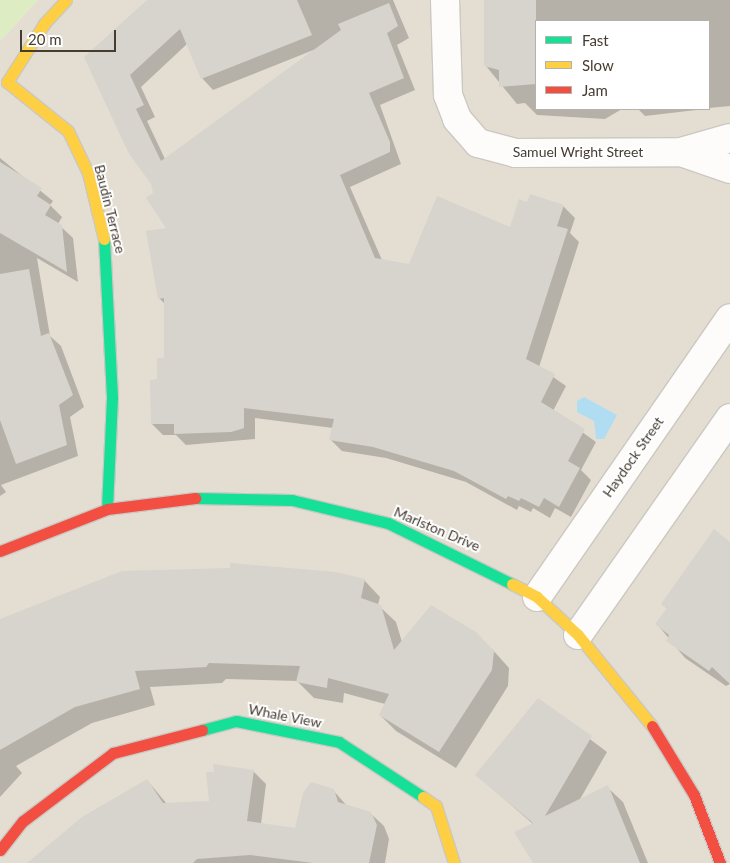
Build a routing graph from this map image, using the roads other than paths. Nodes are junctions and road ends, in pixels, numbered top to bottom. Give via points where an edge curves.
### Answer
1 (66, 0) edge
2 (445, 0) edge
3 (730, 138) edge
4 (681, 152) junction
5 (730, 169) edge
6 (730, 318) edge
7 (730, 418) edge
8 (107, 509) junction
9 (0, 550) edge
10 (537, 597) junction
11 (578, 635) junction
12 (0, 850) edge
13 (454, 863) edge
14 (720, 863) edge

1 - 8 street, Baudin Terrace via 44,24 7,82 68,131 88,172 108,254 112,398
2 - 4 street, Samuel Wright Street via 448,95 457,119 478,143 515,153
3 - 4 street, Samuel Wright Street
4 - 5 street, Samuel Wright Street
6 - 10 street, Haydock Street
7 - 11 street
8 - 9 street, Marlston Drive
8 - 10 street, Marlston Drive via 186,498 292,500 388,523 482,564
10 - 11 street, Marlston Drive
11 - 14 street, Marlston Drive via 654,728 694,795
12 - 13 street, Whale View via 23,821 113,753 236,721 338,742 436,806

